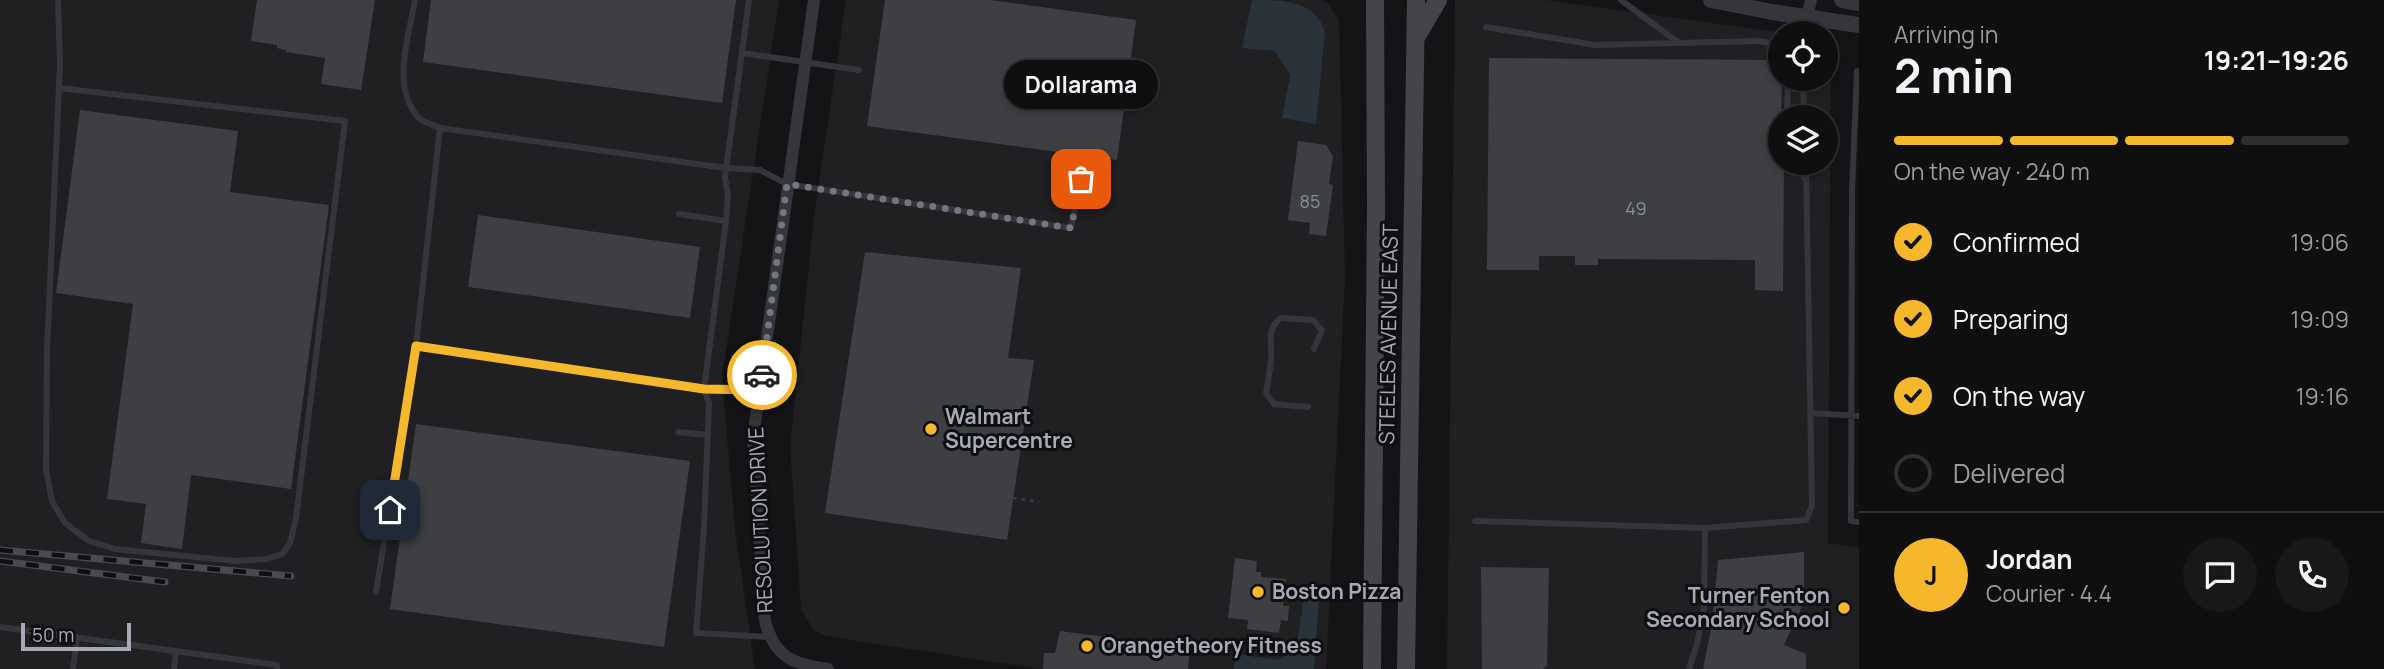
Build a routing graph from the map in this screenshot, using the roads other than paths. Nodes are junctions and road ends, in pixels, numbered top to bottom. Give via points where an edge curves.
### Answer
1 (58, 0) edge
2 (415, 0) edge
3 (749, 0) edge
4 (814, 0) edge
5 (1364, 0) edge
6 (1416, 0) edge
7 (1438, 0) edge
8 (1621, 0) edge
9 (1711, 0) edge
10 (1811, 0) edge
11 (1842, 0) edge
12 (1859, 3) edge
13 (1374, 8) edge
14 (1791, 21) edge
15 (1807, 21) edge
16 (1838, 25) edge
17 (1859, 25) edge
18 (1486, 27) dead end
19 (1415, 39) junction
20 (1680, 43) junction
21 (1768, 43) edge
22 (742, 52) junction
23 (805, 62) junction
24 (859, 70) dead end
25 (1857, 71) dead end
26 (59, 88) junction
27 (440, 128) junction
28 (726, 168) junction
29 (1802, 175) edge
30 (1806, 175) edge
31 (1081, 179) dead end
32 (1806, 181) junction
33 (787, 184) junction
34 (679, 214) dead end
35 (726, 221) junction
36 (416, 346) junction
37 (1314, 349) dead end
38 (704, 389) junction
39 (760, 390) junction
40 (1308, 407) dead end
41 (1811, 414) junction
42 (1855, 416) edge
43 (678, 432) dead end
44 (708, 435) junction
45 (1475, 521) dead end
46 (1859, 522) edge
47 (1705, 528) junction
48 (376, 592) dead end
49 (0, 628) edge
50 (769, 637) junction
51 (77, 638) junction
52 (176, 652) junction
53 (820, 668) edge
54 (73, 669) edge
55 (174, 669) edge
56 (277, 669) edge
57 (1372, 669) edge
58 (1406, 669) edge
59 (1689, 669) edge

1 - 26 lane
2 - 27 lane via 404,74 407,99 421,120
3 - 22 lane
4 - 23 street, RESOLUTION DRIVE
5 - 13 main road
6 - 19 main road, STEELES AVENUE EAST
7 - 19 main road
8 - 20 lane
9 - 14 street
10 - 15 street
11 - 12 street
13 - 57 main road, STEELES AVENUE EAST
16 - 17 street
18 - 20 lane via 1595,45
19 - 58 main road, STEELES AVENUE EAST
20 - 21 lane
22 - 23 lane
22 - 28 lane
23 - 24 lane
23 - 33 street, RESOLUTION DRIVE
25 - 42 lane via 1852,191
26 - 26 lane via 47,349 46,468 52,501 65,523 89,541 115,549 235,561 282,554 290,544 296,518 345,121
27 - 28 lane
27 - 36 lane
28 - 33 lane via 760,170
28 - 35 lane
29 - 32 lane
30 - 32 lane
31 - 33 lane via 1071,228
32 - 41 lane
33 - 39 street, RESOLUTION DRIVE
34 - 35 lane
35 - 38 lane
36 - 38 lane
36 - 48 lane
37 - 40 lane via 1322,330 1313,320 1281,318 1271,329 1266,393 1274,404
38 - 39 lane
38 - 44 lane via 709,403
39 - 50 street, RESOLUTION DRIVE via 753,438
41 - 42 lane
41 - 47 lane via 1812,506 1806,520
42 - 46 lane via 1851,521
43 - 44 lane
44 - 50 lane via 696,633
45 - 47 lane
47 - 59 lane via 1704,608
49 - 51 lane
50 - 53 street, RESOLUTION DRIVE via 791,661
51 - 52 lane
51 - 54 lane
52 - 55 lane
52 - 56 lane via 277,665

